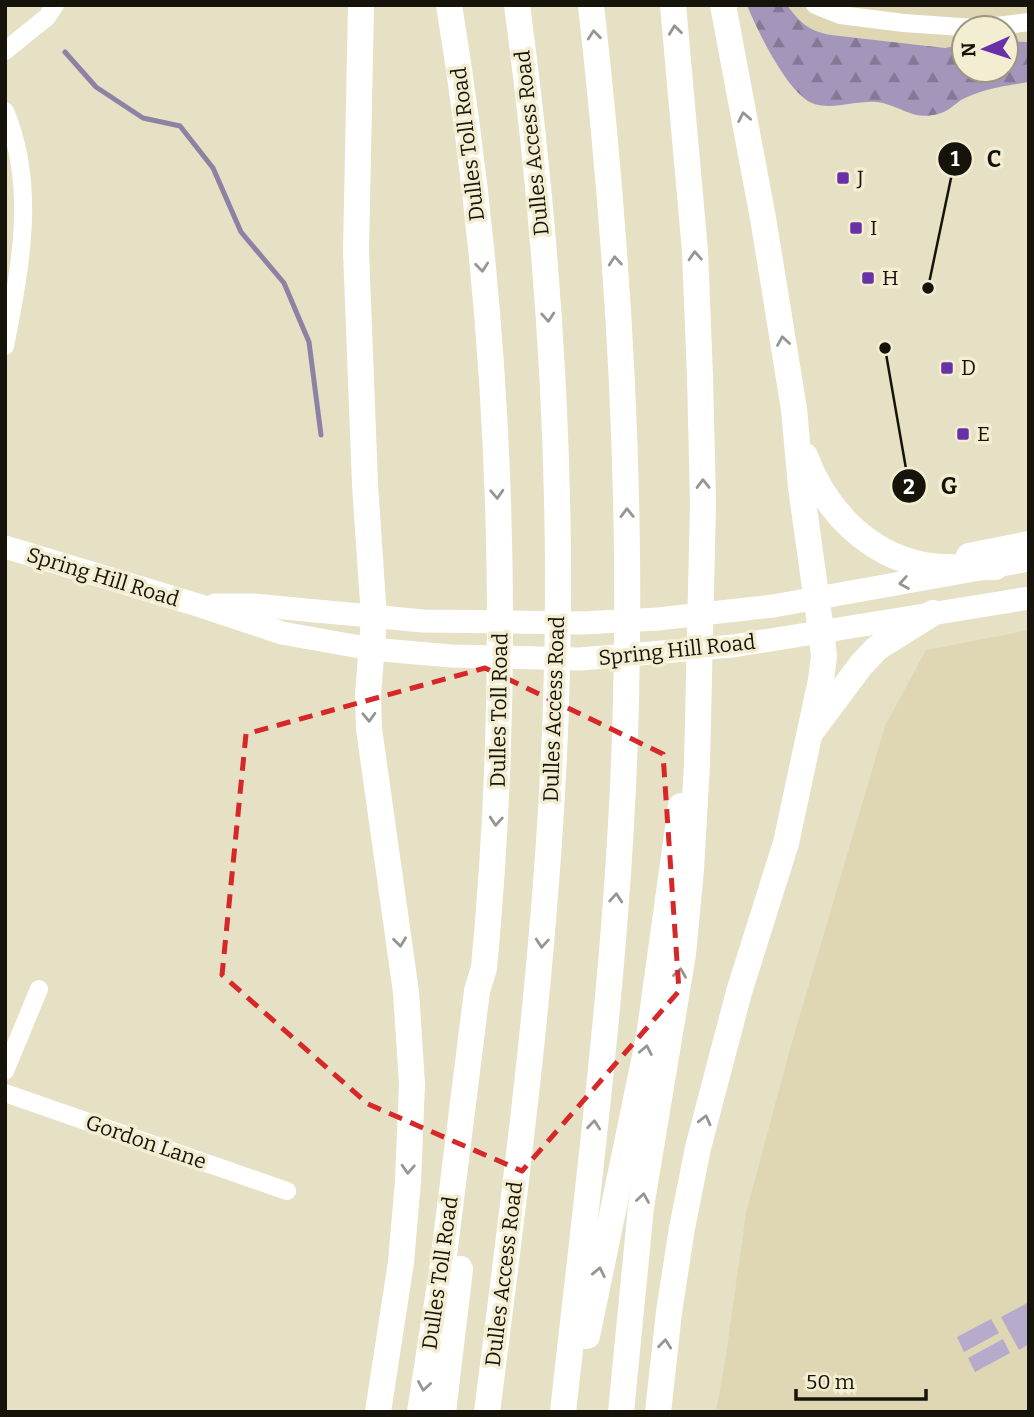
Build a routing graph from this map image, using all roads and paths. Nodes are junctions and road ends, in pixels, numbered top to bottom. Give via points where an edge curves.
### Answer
1 (55, 5) edge
2 (361, 5) edge
3 (449, 5) edge
4 (517, 5) edge
5 (591, 5) edge
6 (673, 5) edge
7 (723, 5) edge
8 (815, 5) edge
9 (950, 26) edge
10 (5, 51) edge
11 (5, 111) edge
12 (5, 346) edge
13 (798, 438) junction
14 (1029, 544) edge
15 (5, 547) edge
16 (1029, 560) edge
17 (909, 561) junction
18 (995, 567) junction
19 (1028, 598) edge
20 (818, 599) junction
21 (201, 606) junction
22 (933, 613) junction
23 (374, 618) junction
24 (821, 631) junction
25 (372, 649) junction
26 (699, 699) junction
27 (810, 734) junction
28 (484, 968) junction
29 (39, 989) dead end
30 (5, 1071) edge
31 (5, 1093) edge
32 (287, 1191) dead end
33 (621, 1409) edge
34 (378, 1412) edge
35 (420, 1412) edge
36 (443, 1412) edge
37 (487, 1412) edge
38 (563, 1412) edge
39 (575, 1412) edge
40 (658, 1412) edge

1 - 10 street
2 - 23 highway via 356,251
3 -> 28 highway, Dulles Toll Road via 486,309 501,583 497,801
4 -> 37 highway, Dulles Access Road via 532,118 550,343 556,474 556,704 541,957
38 -> 5 highway via 612,947 626,701 620,319
26 -> 6 highway via 702,443 697,288
13 -> 7 highway
8 - 9 street via 840,15
11 - 12 street via 17,151 24,208
13 - 17 highway via 810,471 836,513 858,534
13 - 20 highway
14 - 17 highway via 955,559
15 - 21 main road, Spring Hill Road
16 - 18 main road, Spring Hill Road
17 - 18 highway
18 -> 20 main road, Spring Hill Road
19 - 22 main road, Spring Hill Road
20 - 23 main road, Spring Hill Road via 716,613 583,623
20 - 24 highway
21 - 23 main road, Spring Hill Road via 253,605
21 - 25 main road, Spring Hill Road via 282,633
22 - 24 main road, Spring Hill Road
22 - 27 highway via 877,648
23 - 25 highway
24 - 25 main road, Spring Hill Road via 733,646 580,659
24 - 27 highway via 822,668
25 -> 34 highway via 369,729 407,992 412,1084 401,1262
33 -> 26 highway via 641,1208 683,954
39 -> 26 highway via 596,1287 649,1037
40 -> 27 highway via 669,1312 698,1148 739,992 786,843
28 -> 35 highway, Dulles Toll Road via 477,991
28 - 36 highway via 488,992 485,1036
29 - 30 street
31 - 32 street, Gordon Lane

